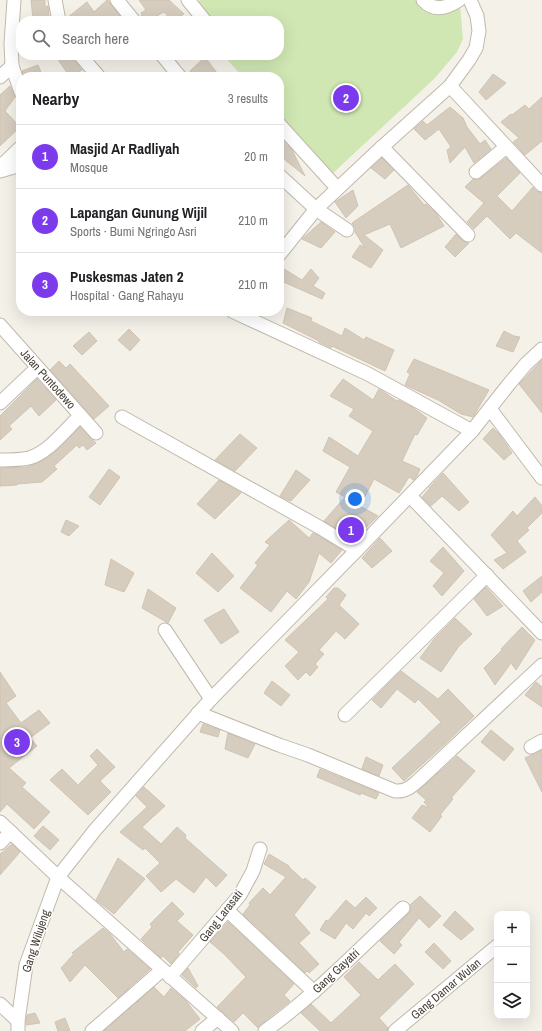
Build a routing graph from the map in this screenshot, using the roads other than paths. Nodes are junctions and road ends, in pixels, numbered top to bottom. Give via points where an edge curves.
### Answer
1 (14, 0) edge
2 (55, 0) edge
3 (117, 0) edge
4 (189, 0) edge
5 (423, 0) edge
6 (459, 0) edge
7 (470, 0) edge
8 (58, 16) edge
9 (130, 16) edge
10 (201, 16) edge
11 (84, 60) edge
12 (166, 60) edge
13 (12, 66) junction
14 (95, 72) edge
15 (176, 72) edge
16 (0, 76) edge
17 (16, 78) edge
18 (450, 86) junction
19 (284, 130) edge
20 (382, 147) junction
21 (506, 147) junction
22 (16, 153) edge
23 (16, 166) edge
24 (0, 167) edge
25 (0, 171) edge
26 (476, 172) dead end
27 (284, 180) edge
28 (542, 185) edge
29 (337, 188) junction
30 (316, 209) junction
31 (347, 230) dead end
32 (468, 235) dead end
33 (284, 249) edge
34 (243, 316) edge
35 (0, 326) edge
36 (542, 349) edge
37 (37, 368) junction
38 (0, 403) edge
39 (490, 409) junction
40 (80, 416) junction
41 (122, 417) dead end
42 (472, 431) junction
43 (96, 433) dead end
44 (0, 460) edge
45 (542, 478) edge
46 (410, 496) junction
47 (357, 550) junction
48 (487, 575) junction
49 (165, 630) dead end
50 (542, 633) edge
51 (542, 665) edge
52 (211, 698) junction
53 (198, 713) junction
54 (345, 715) dead end
55 (0, 822) edge
56 (11, 832) junction
57 (0, 843) edge
58 (260, 849) dead end
59 (58, 877) junction
60 (403, 908) dead end
61 (227, 910) junction
62 (496, 947) edge
63 (166, 974) junction
64 (314, 992) junction
65 (0, 1004) edge
66 (218, 1018) junction
67 (18, 1026) edge
68 (92, 1031) edge
69 (202, 1031) edge
70 (232, 1031) edge
71 (265, 1031) edge
72 (395, 1031) edge

1 - 13 street
2 - 8 street
3 - 9 street
4 - 10 street
5 - 6 street via 433,7 443,8
7 - 18 street via 477,16 479,31 476,48
11 - 14 street
12 - 15 street
13 - 16 street
13 - 17 street
18 - 20 street
18 - 21 street
19 - 29 street
20 - 29 street
20 - 32 street
21 - 26 street
21 - 28 street
22 - 24 street
23 - 25 street
27 - 30 street
29 - 30 street
30 - 31 street
30 - 33 street
34 - 42 street via 368,374
35 - 37 street, Jalan Puntodewo
36 - 39 street, Gang Wilujeng via 526,364
37 - 38 street
37 - 40 street, Jalan Puntodewo
39 - 42 street, Gang Wilujeng
39 - 45 street
40 - 43 street, Jalan Puntodewo
40 - 44 street via 40,453 29,458
41 - 47 street
42 - 46 street, Gang Wilujeng
46 - 47 street, Gang Wilujeng
46 - 48 street
47 - 52 street, Gang Wilujeng
48 - 50 street
48 - 54 street
49 - 52 street
51 - 53 street via 422,778 403,791 395,791
52 - 53 street, Gang Wilujeng
53 - 59 street, Gang Wilujeng via 95,830
55 - 56 street
56 - 57 street
56 - 59 street
58 - 61 street, Gang Larasati via 253,871 240,895
59 - 63 street
59 - 67 street, Gang Wilujeng via 26,965
60 - 64 street, Gang Gayatri
61 - 63 street, Gang Larasati
61 - 64 street
62 - 72 street, Gang Damar Wulan
63 - 66 street
63 - 68 street, Gang Larasati
64 - 71 street, Gang Gayatri
65 - 67 street
66 - 69 street
66 - 70 street

